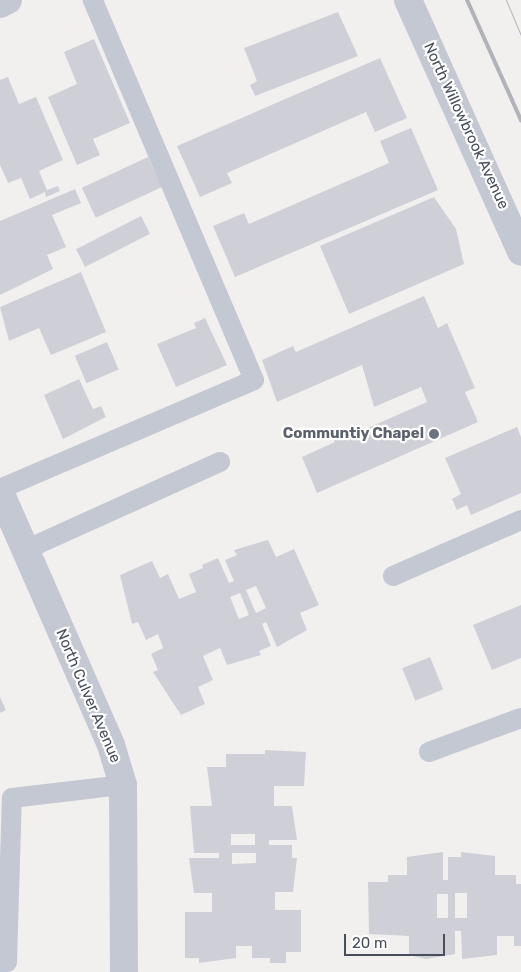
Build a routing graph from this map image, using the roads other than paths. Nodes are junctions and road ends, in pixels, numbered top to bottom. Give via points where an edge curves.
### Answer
1 (8, 0) edge
2 (93, 0) edge
3 (408, 0) edge
4 (0, 4) edge
5 (521, 252) edge
6 (220, 462) dead end
7 (0, 490) edge
8 (521, 520) edge
9 (25, 550) junction
10 (393, 576) dead end
11 (521, 718) edge
12 (429, 752) dead end
13 (123, 785) junction
14 (6, 798) edge
15 (0, 964) edge
16 (124, 972) edge

1 - 4 street
2 - 7 lane via 254,380
3 - 5 street, North Willowbrook Avenue
6 - 9 lane
7 - 9 street, North Culver Avenue
8 - 10 lane
9 - 13 street, North Culver Avenue via 111,746
11 - 12 lane
13 - 14 lane
13 - 16 street, North Culver Avenue
14 - 15 lane via 7,962

